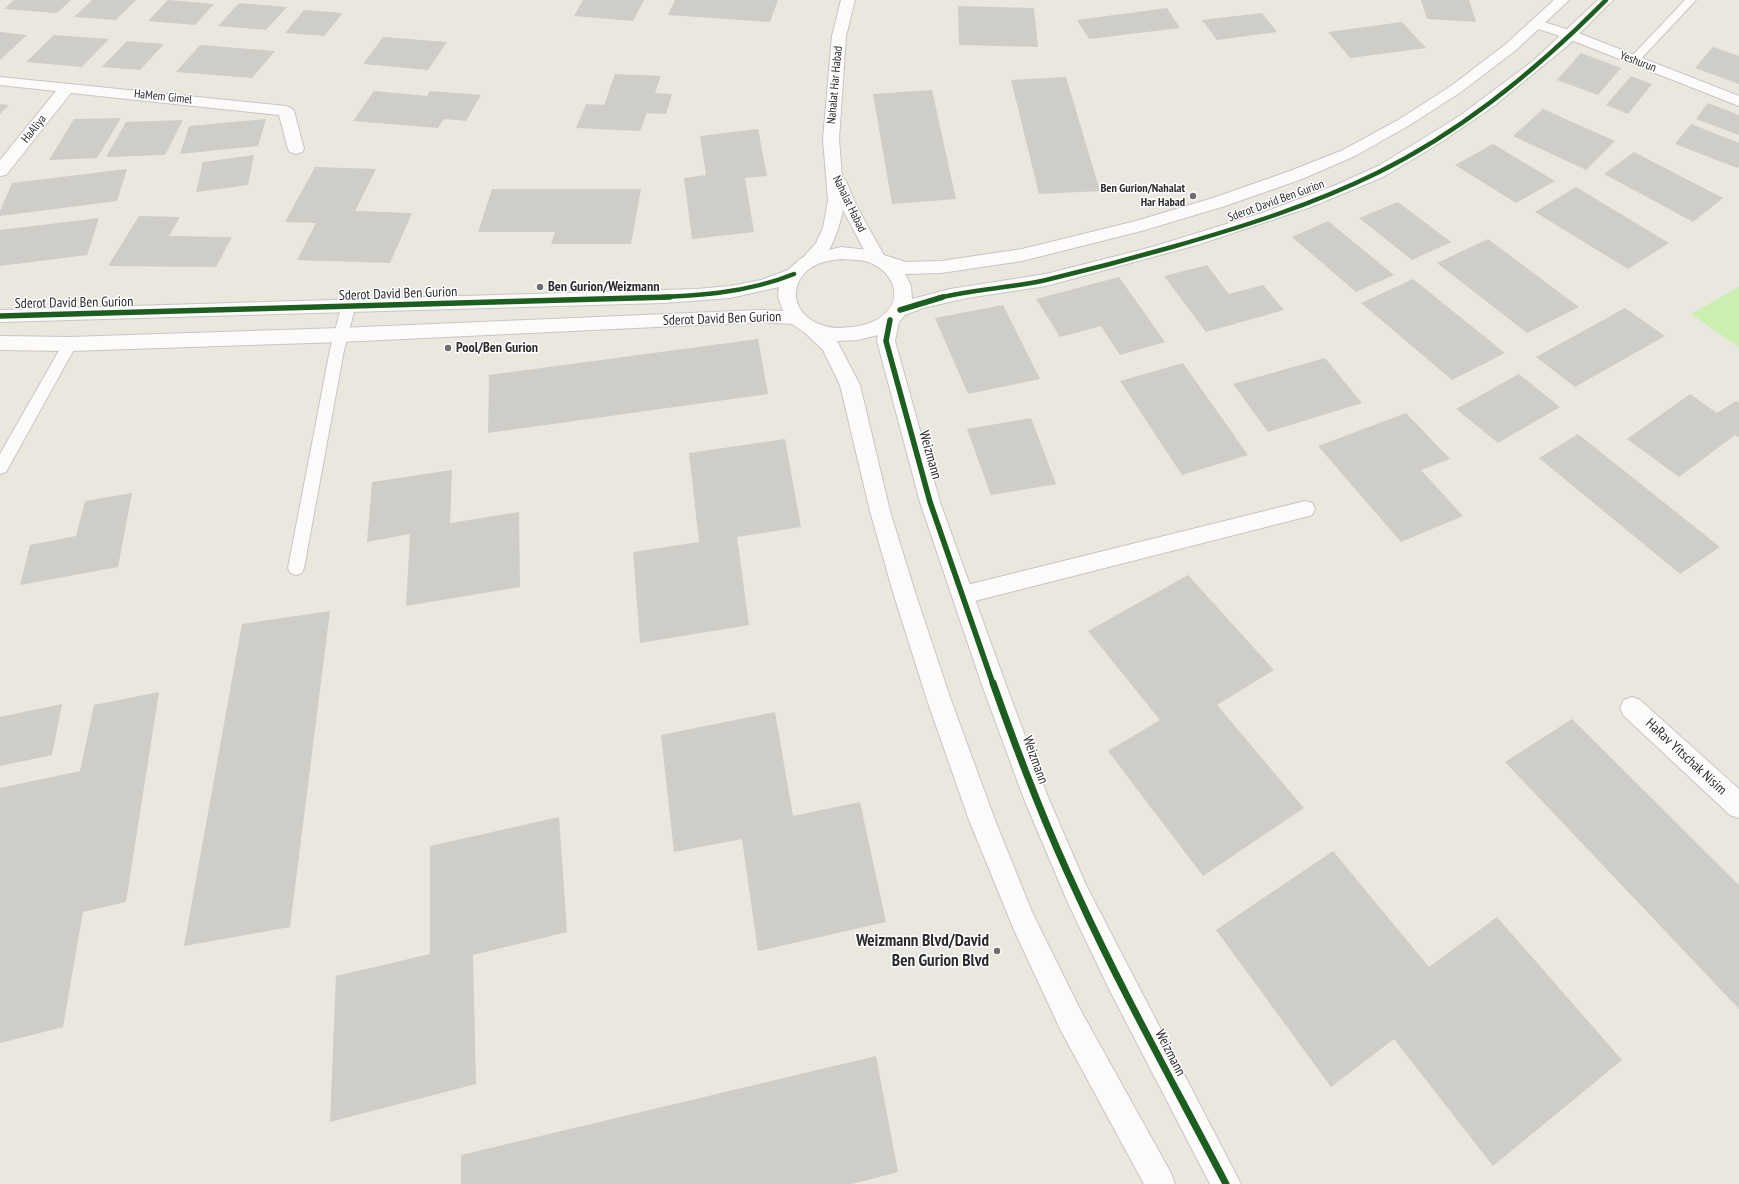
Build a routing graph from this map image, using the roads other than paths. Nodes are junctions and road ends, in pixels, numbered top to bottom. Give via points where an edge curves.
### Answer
1 (848, 0) edge
2 (1562, 0) edge
3 (1606, 0) edge
4 (1691, 0) edge
5 (1537, 24) junction
6 (1571, 35) junction
7 (1634, 60) junction
8 (0, 80) edge
9 (68, 87) junction
10 (1739, 101) edge
11 (296, 149) dead end
12 (0, 171) edge
13 (834, 171) junction
14 (881, 261) junction
15 (800, 269) junction
16 (348, 308) junction
17 (895, 315) junction
18 (0, 316) edge
19 (804, 323) junction
20 (340, 335) junction
21 (0, 343) edge
22 (70, 344) junction
23 (0, 468) edge
24 (1305, 509) dead end
25 (296, 568) dead end
26 (963, 595) junction
27 (1632, 708) dead end
28 (1739, 806) edge
29 (1218, 1181) edge
30 (1160, 1184) edge

1 - 13 street, Nahalat Har Habad via 838,52 831,139
2 - 5 street, Sderot David Ben Gurion
3 - 6 street, Sderot David Ben Gurion
4 - 7 lane
5 - 6 street, Yeshurun
5 - 14 street, Sderot David Ben Gurion via 1456,89 1403,123 1349,153 1296,175 1138,226 1022,255 941,268 906,268
6 - 7 street, Yeshurun
6 - 17 street, Sderot David Ben Gurion via 1543,61 1487,105 1434,141 1378,173 1322,197 1159,251 1036,282 955,293 916,303
7 - 10 street, Yeshurun
8 - 9 street, HaMem Gimel
9 - 11 street, HaMem Gimel via 286,111
9 - 12 street, HaAliya
13 - 14 street, Nahalat Habad via 848,206
13 - 15 street, Nahalat Habad via 836,200 832,228 823,246
14 - 15 street via 859,254 841,253 822,256
14 - 17 street via 894,270 903,284 904,299
15 - 16 street, Sderot David Ben Gurion via 781,280 751,288 703,295
15 - 19 street via 787,284 786,296 789,307
16 - 18 street, Sderot David Ben Gurion
16 - 20 lane
17 - 19 street via 877,328 862,333 827,334
17 - 26 street, Weizmann via 886,341 930,502
19 - 20 street, Sderot David Ben Gurion via 753,316
19 - 30 street via 830,346 850,385 880,511 903,589 939,700 985,827 1024,921 1071,1021
20 - 22 street, Sderot David Ben Gurion
20 - 25 lane
21 - 22 street, Sderot David Ben Gurion
22 - 23 lane
24 - 26 street
26 - 29 street, Weizmann via 1036,799 1077,894
27 - 28 street, HaRav Yitschak Nisim

